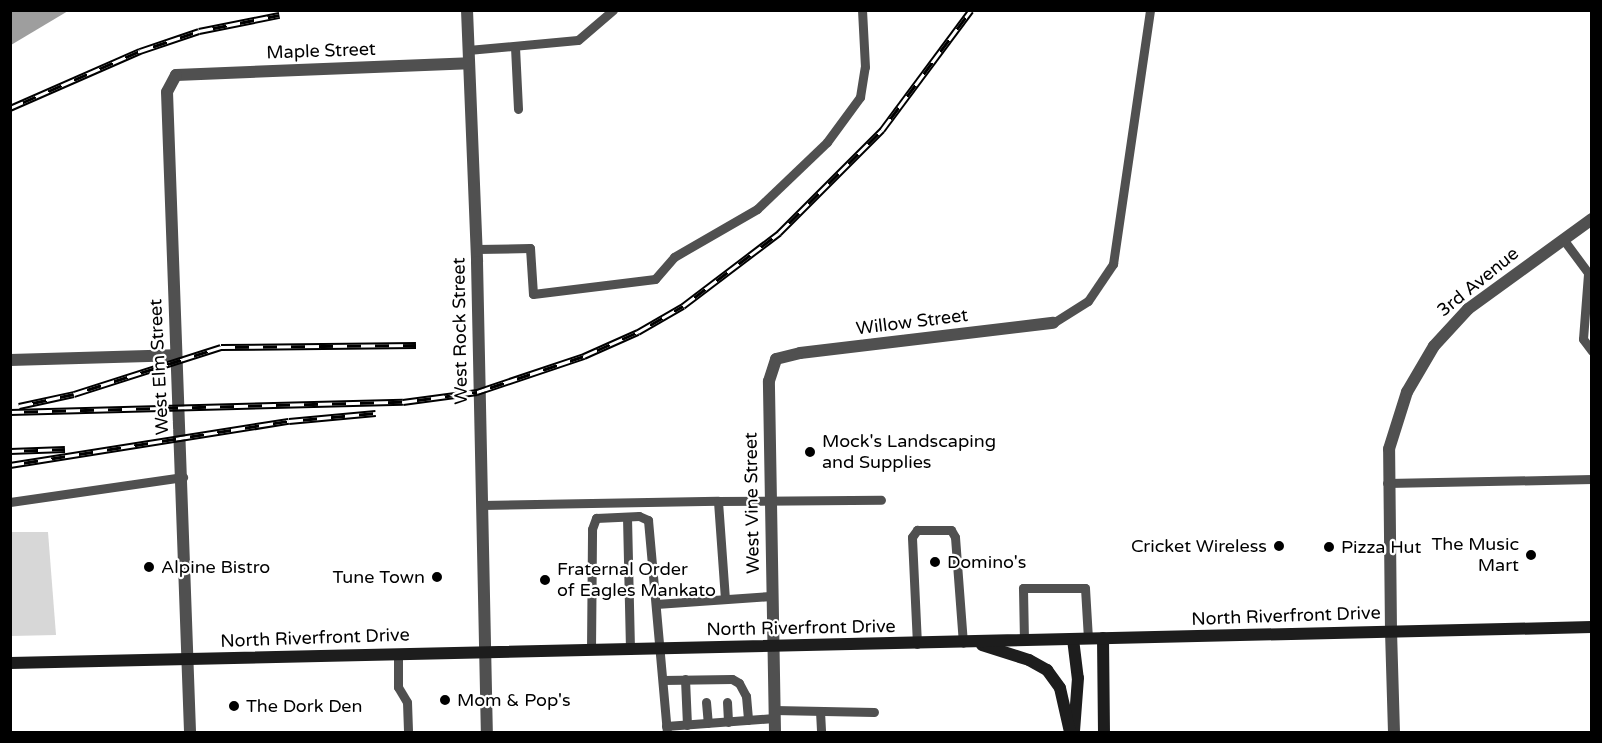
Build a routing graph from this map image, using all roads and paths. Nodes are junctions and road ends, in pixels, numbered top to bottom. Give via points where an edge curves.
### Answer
1 (467, 10) edge
2 (613, 10) edge
3 (862, 10) edge
4 (1150, 10) edge
5 (515, 47) junction
6 (468, 56) junction
7 (176, 75) joint
8 (518, 109) dead end
9 (1592, 219) edge
10 (1563, 239) junction
11 (477, 249) junction
12 (1590, 276) edge
13 (1053, 323) joint
14 (1592, 351) edge
15 (174, 355) junction
16 (776, 359) joint
17 (10, 360) edge
18 (183, 477) junction
19 (1592, 479) edge
20 (1387, 483) junction
21 (770, 500) junction
22 (881, 500) dead end
23 (718, 501) junction
24 (10, 502) edge
25 (481, 505) junction
26 (627, 517) junction
27 (771, 596) junction
28 (725, 599) junction
29 (656, 604) junction
30 (1592, 627) edge
31 (1391, 631) junction
32 (1103, 638) junction
33 (1073, 639) junction
34 (1088, 639) junction
35 (1024, 641) junction
36 (968, 643) junction
37 (917, 644) junction
38 (773, 648) junction
39 (658, 649) junction
40 (591, 650) junction
41 (630, 650) junction
42 (484, 652) junction
43 (398, 654) junction
44 (188, 659) junction
45 (10, 663) edge
46 (685, 679) junction
47 (663, 680) junction
48 (706, 702) dead end
49 (727, 702) dead end
50 (820, 711) junction
51 (874, 712) dead end
52 (774, 714) junction
53 (748, 720) junction
54 (728, 722) junction
55 (708, 723) junction
56 (687, 725) junction
57 (667, 729) edge
58 (190, 732) edge
59 (408, 732) edge
60 (486, 732) edge
61 (775, 732) edge
62 (821, 732) edge
63 (1072, 732) edge
64 (1104, 732) edge
65 (1394, 732) edge

1 - 6 street, West Rock Street
2 - 5 lane via 578,40
3 - 11 lane via 865,67 860,97 827,142 758,209 674,257 655,279 533,294 530,248
4 - 13 lane via 1113,264 1088,301
5 - 6 lane
5 - 8 lane
6 - 7 street, Maple Street
6 - 11 street, West Rock Street
7 - 15 street, West Elm Street via 167,92
9 - 10 street, 3rd Avenue
10 - 12 lane
10 - 20 street, 3rd Avenue via 1468,309 1434,346 1407,392 1389,449
11 - 25 street, West Rock Street
12 - 14 lane via 1583,339
13 - 16 street, Willow Street
15 - 17 street
15 - 18 street, West Elm Street
16 - 21 street, West Vine Street via 769,381
18 - 24 lane
18 - 44 street, West Elm Street
19 - 20 lane
20 - 31 street, 3rd Avenue
21 - 22 lane
21 - 23 lane
21 - 27 street, West Vine Street
23 - 25 lane
23 - 28 lane
25 - 42 street, West Rock Street
26 - 29 lane via 648,520 651,528
26 - 40 lane via 596,518 592,529
26 - 41 lane
27 - 28 lane
27 - 38 street, West Vine Street
28 - 29 lane
29 - 39 lane
30 - 31 main road, North Riverfront Drive
31 - 32 main road, North Riverfront Drive
31 - 65 street, 3rd Avenue
32 - 34 main road, North Riverfront Drive
32 - 64 main road
33 - 34 main road, North Riverfront Drive
33 - 35 main road, North Riverfront Drive
33 - 63 main road via 1078,678
34 - 35 lane via 1085,588 1023,588
35 - 36 main road, North Riverfront Drive
36 - 37 main road, North Riverfront Drive
36 - 37 lane via 955,537 951,530 917,530 912,537
36 - 63 main road via 1044,667 1060,688
37 - 38 main road, North Riverfront Drive
38 - 39 main road, North Riverfront Drive
38 - 52 street, West Vine Street
39 - 41 main road, North Riverfront Drive
39 - 47 lane
40 - 41 main road, North Riverfront Drive
40 - 42 main road, North Riverfront Drive
42 - 43 main road, North Riverfront Drive
42 - 60 street, West Rock Street
43 - 44 main road, North Riverfront Drive
43 - 59 lane via 398,687 407,702
44 - 45 main road, North Riverfront Drive
44 - 58 street, West Elm Street
46 - 47 lane
46 - 53 lane via 739,683 746,696
46 - 56 lane
47 - 57 lane
48 - 55 lane
49 - 54 lane
50 - 51 lane
50 - 52 lane
50 - 62 lane
52 - 53 lane
52 - 61 street, West Vine Street
53 - 54 lane
54 - 55 lane
55 - 56 lane
56 - 57 lane

